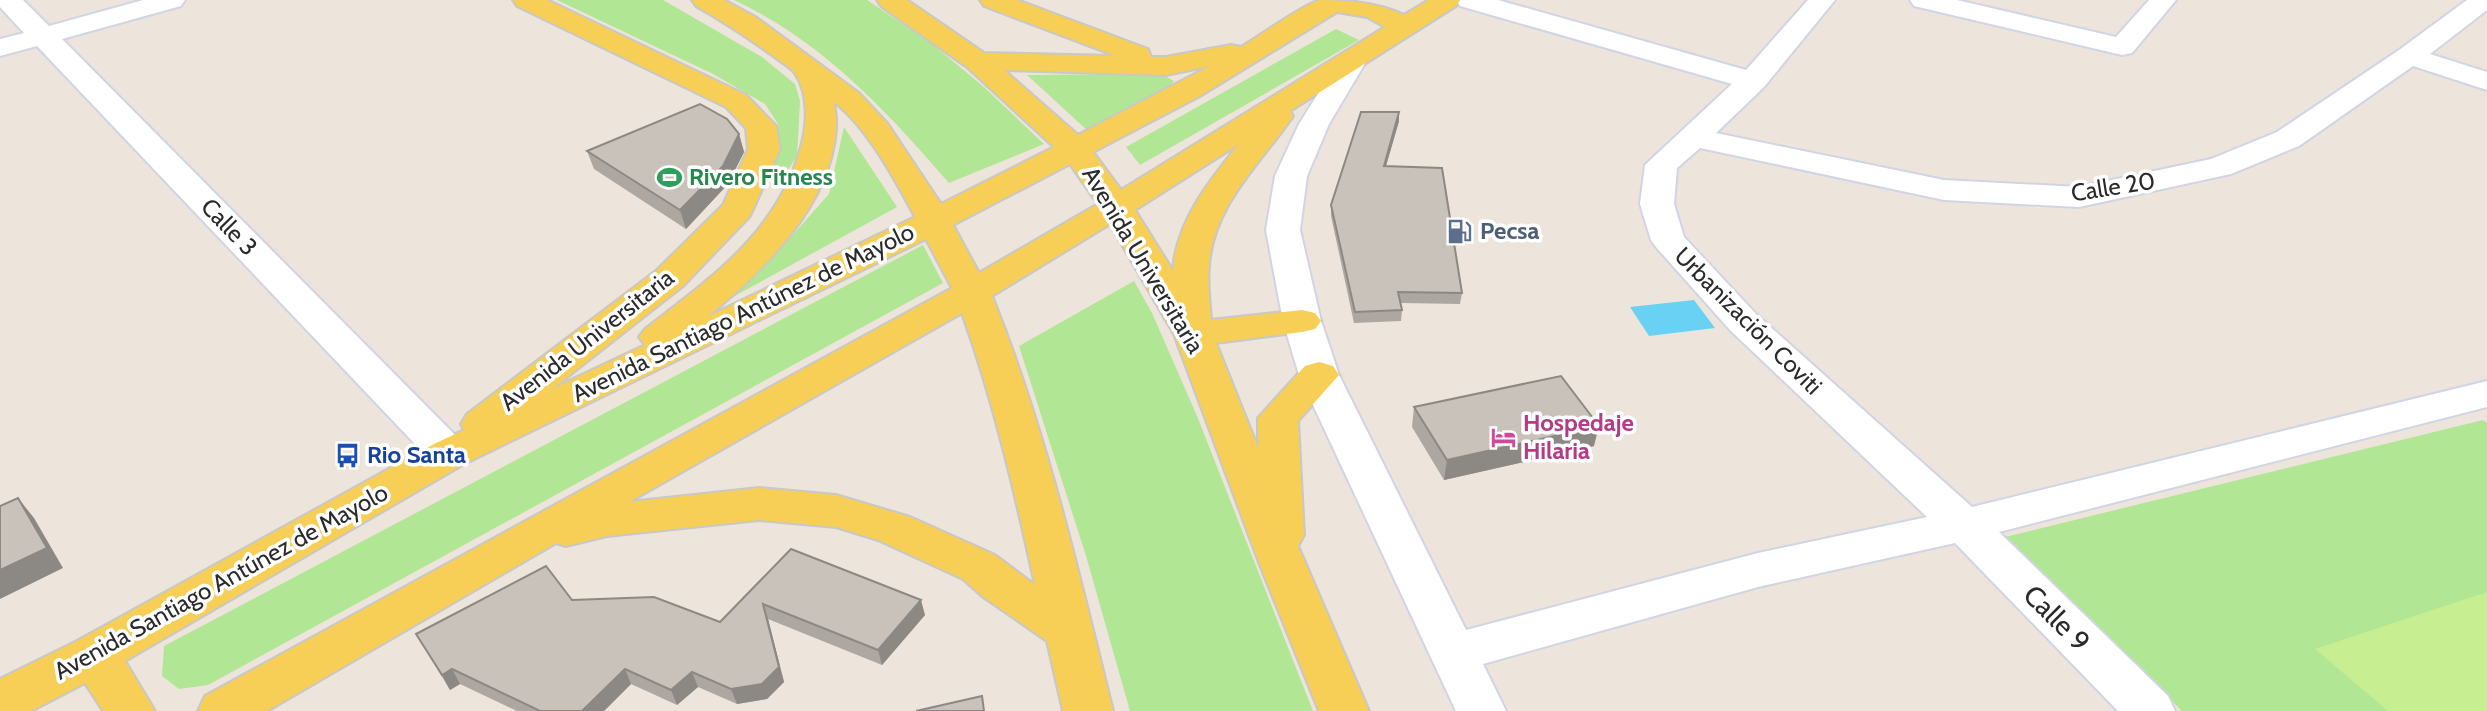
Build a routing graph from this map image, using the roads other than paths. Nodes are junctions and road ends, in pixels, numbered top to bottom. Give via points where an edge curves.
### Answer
1 (8, 0) edge
2 (172, 0) edge
3 (526, 0) edge
4 (705, 0) edge
5 (890, 0) edge
6 (993, 0) edge
7 (1447, 0) edge
8 (1469, 0) edge
9 (1822, 0) edge
10 (1923, 0) edge
11 (2163, 0) edge
12 (1335, 1) edge
13 (2487, 2) edge
14 (1406, 27) junction
15 (44, 36) junction
16 (1257, 46) junction
17 (0, 48) edge
18 (2409, 56) junction
19 (1353, 60) junction
20 (976, 61) junction
21 (1166, 66) junction
22 (809, 69) junction
23 (1754, 81) junction
24 (2487, 81) edge
25 (1292, 98) junction
26 (1694, 138) junction
27 (1075, 149) junction
28 (1116, 206) junction
29 (934, 220) junction
30 (972, 292) junction
31 (1302, 321) junction
32 (1193, 334) junction
33 (1319, 375) junction
34 (2479, 404) edge
35 (521, 421) junction
36 (449, 454) junction
37 (1964, 525) junction
38 (527, 539) junction
39 (1283, 565) junction
40 (1069, 631) junction
41 (1453, 653) junction
42 (94, 655) junction
43 (0, 703) edge
44 (130, 711) edge
45 (223, 711) edge
46 (1088, 711) edge
47 (1345, 711) edge
48 (1481, 711) edge
49 (2150, 711) edge

1 - 15 street, Calle 3
2 - 15 street
3 - 36 main road, Avenida Universitaria via 736,102 761,126 764,149 738,209 670,278 492,413
4 - 22 main road
5 - 20 main road, Avenida Universitaria
6 - 21 main road
7 - 14 main road
8 - 23 street
9 - 23 street, Urbanización Coviti
10 - 11 street via 2123,47
12 - 14 main road via 1375,11
12 - 16 main road, Avenida Santiago Antúnez de Mayolo
13 - 18 street, Calle 20
14 - 19 main road
15 - 17 street
15 - 36 street, Calle 3
16 - 21 main road
16 - 27 main road, Avenida Santiago Antúnez de Mayolo via 1190,89
18 - 24 street
18 - 26 street, Calle 20 via 2288,139 2220,167 2079,197 1944,190
19 - 25 main road
19 - 31 street via 1314,124 1291,176 1283,230
20 - 21 main road
20 - 27 main road, Avenida Universitaria
22 - 29 main road via 849,99 876,131
22 - 35 main road via 819,101 821,129 811,168 769,242 665,333
23 - 26 street, Urbanización Coviti
25 - 28 main road
25 - 32 main road via 1211,202 1191,264
26 - 37 street, Urbanización Coviti via 1661,165 1657,204 1668,240 1743,322
27 - 28 main road, Avenida Universitaria
27 - 29 main road, Avenida Santiago Antúnez de Mayolo
28 - 30 main road
28 - 32 main road, Avenida Universitaria
29 - 30 main road
29 - 35 main road, Avenida Santiago Antúnez de Mayolo
30 - 38 main road
30 - 40 main road via 1030,464
31 - 32 main road
31 - 33 street
32 - 39 main road, Avenida Universitaria
33 - 39 main road via 1278,418
33 - 41 street
34 - 37 street
35 - 36 main road, Avenida Santiago Antúnez de Mayolo
36 - 42 main road, Avenida Santiago Antúnez de Mayolo
37 - 41 street via 1758,570
37 - 49 street, Calle 9
38 - 40 main road via 607,520 759,504 836,511 894,528 979,567
38 - 45 main road
39 - 47 main road, Avenida Universitaria
40 - 46 main road
41 - 48 street
42 - 43 main road, Avenida Santiago Antúnez de Mayolo
42 - 44 main road

